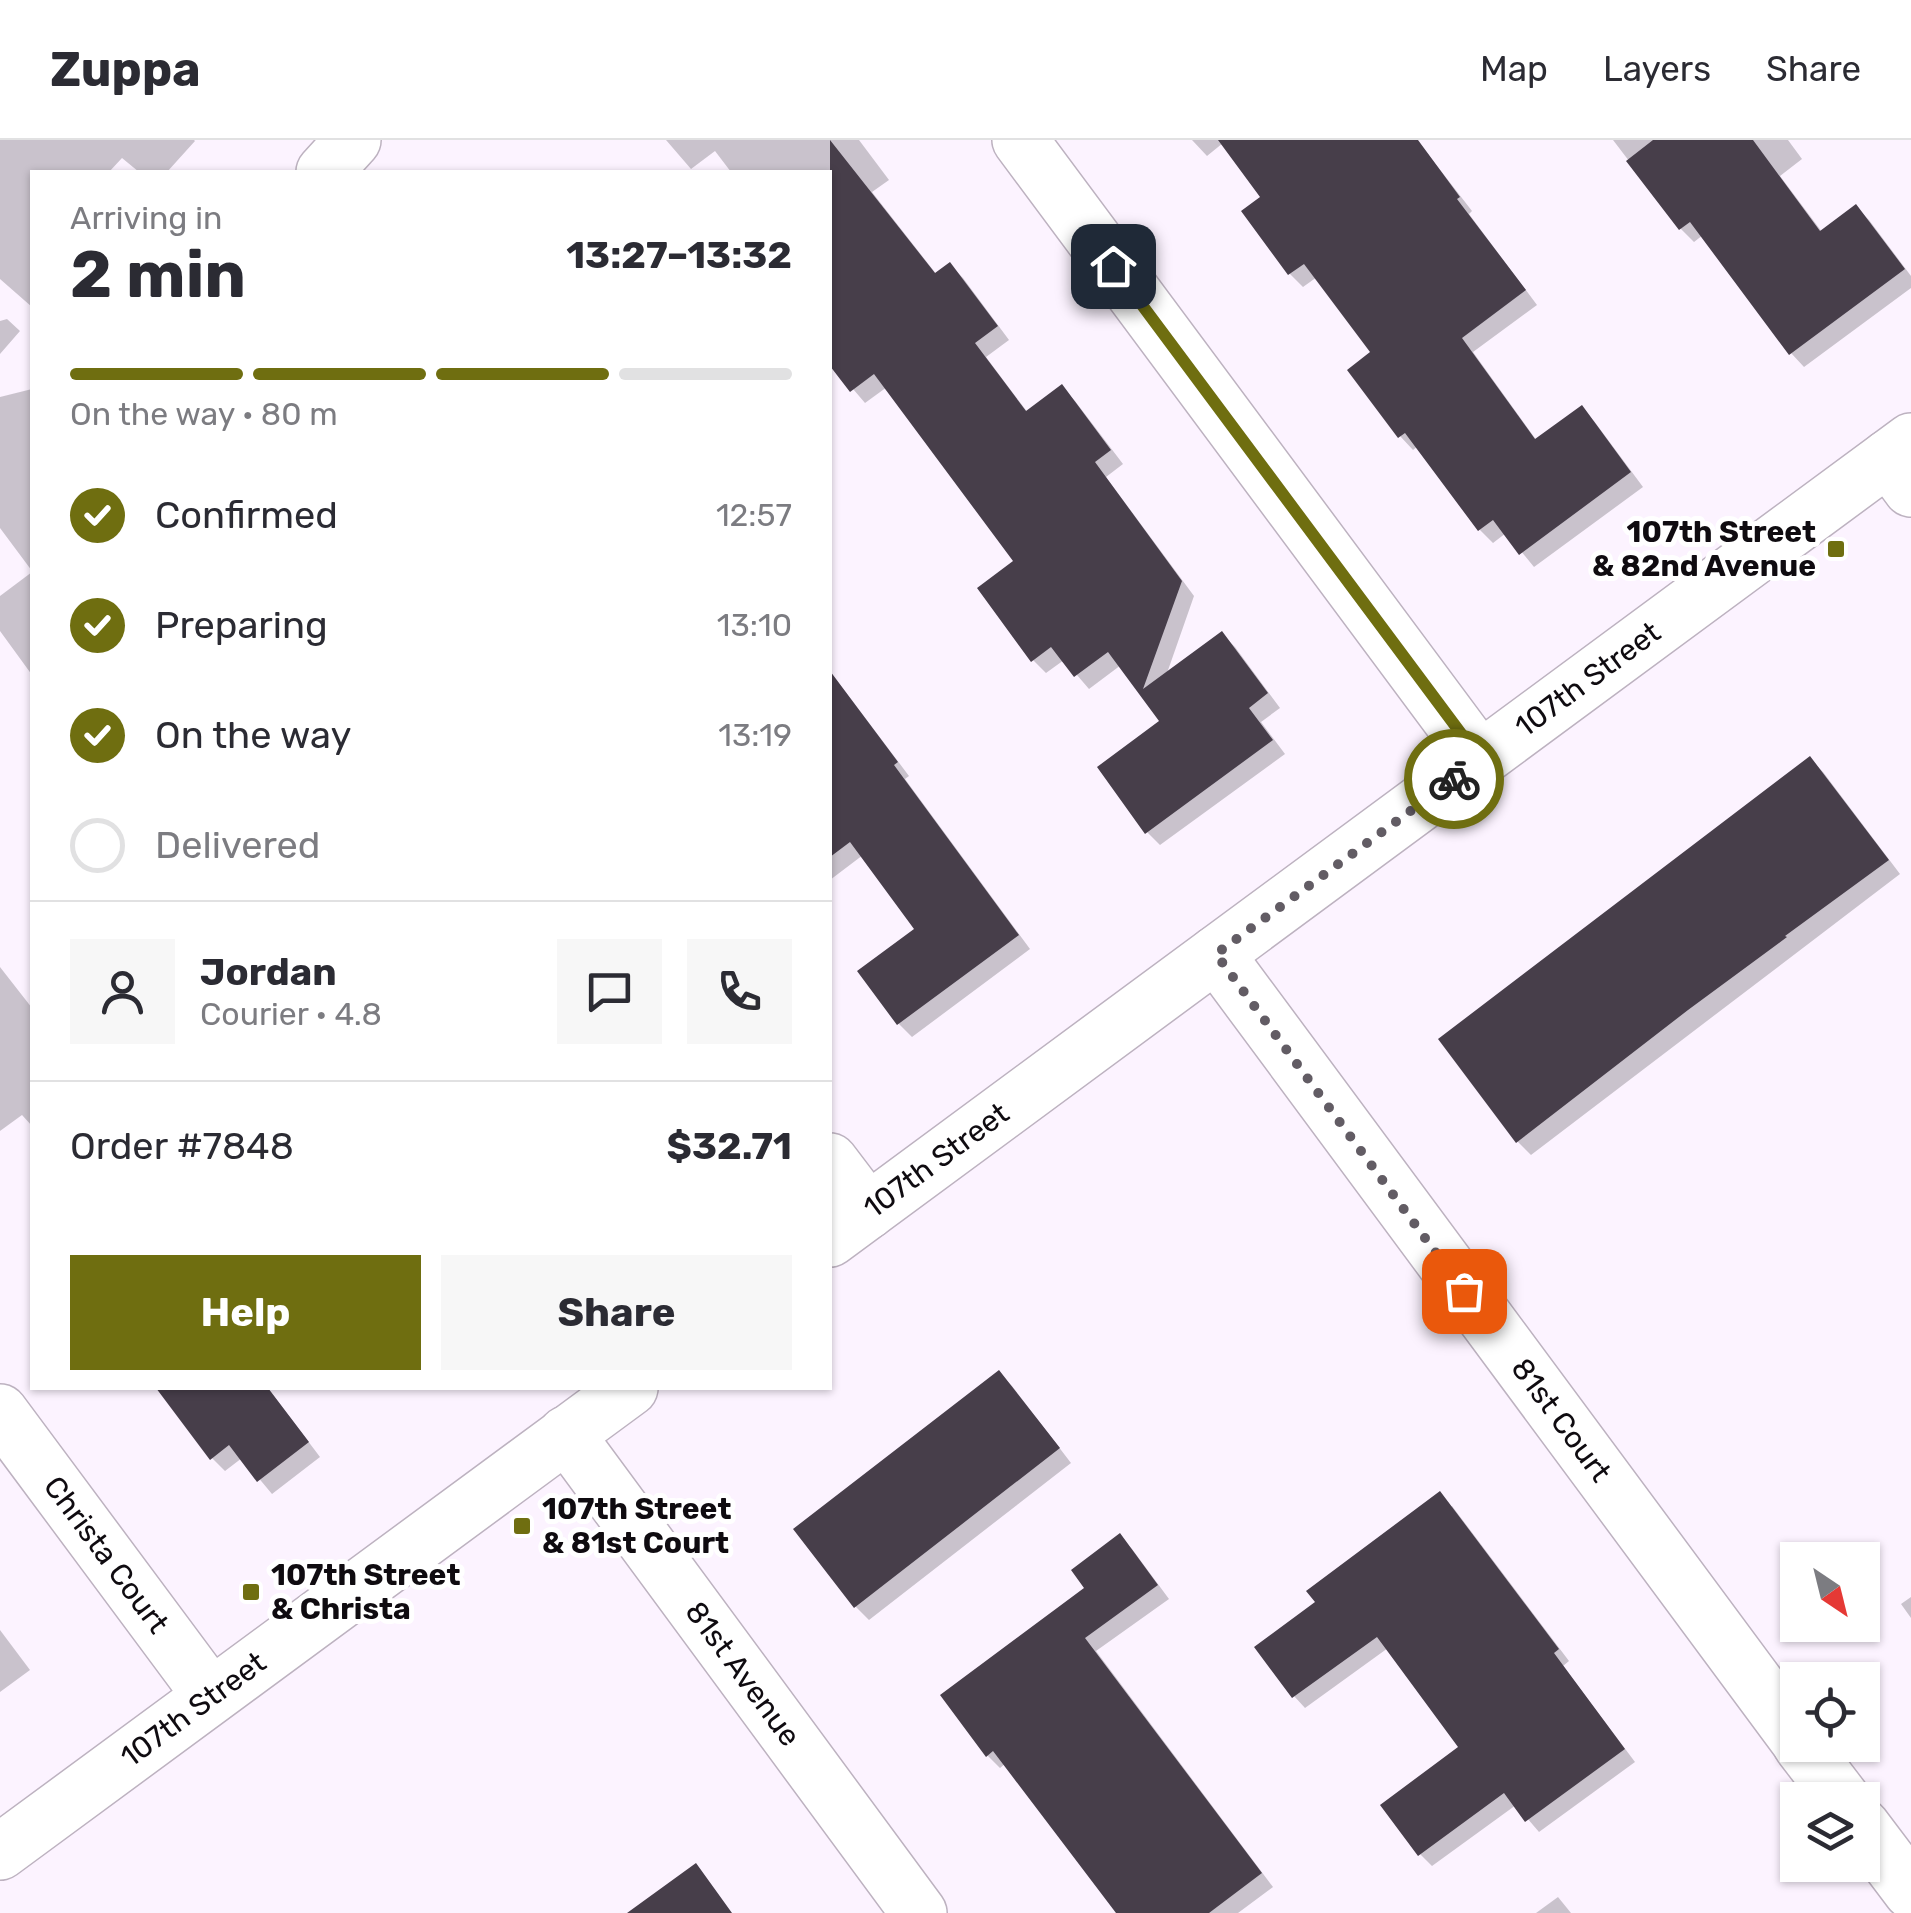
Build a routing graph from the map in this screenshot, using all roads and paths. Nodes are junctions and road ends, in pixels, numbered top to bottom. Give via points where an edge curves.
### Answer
1 (352, 140) edge
2 (1020, 140) edge
3 (326, 170) edge
4 (1903, 463) edge
5 (1480, 759) junction
6 (1216, 954) junction
7 (832, 1169) edge
8 (849, 1225) edge
9 (627, 1390) edge
10 (0, 1412) edge
11 (566, 1434) junction
12 (211, 1696) junction
13 (1780, 1716) edge
14 (1814, 1762) edge
15 (1829, 1782) edge
16 (1880, 1850) edge
17 (0, 1852) edge
18 (1911, 1891) edge
19 (919, 1913) edge

1 - 3 street
2 - 5 street
4 - 5 street, 107th Street
5 - 6 street, 107th Street
6 - 8 street, 107th Street
6 - 13 street, 81st Court
7 - 8 street
9 - 11 street, 107th Street
10 - 12 street, Christa Court
11 - 12 street, 107th Street
11 - 19 street, 81st Avenue
12 - 17 street, 107th Street
14 - 15 street, 81st Court
16 - 18 street

